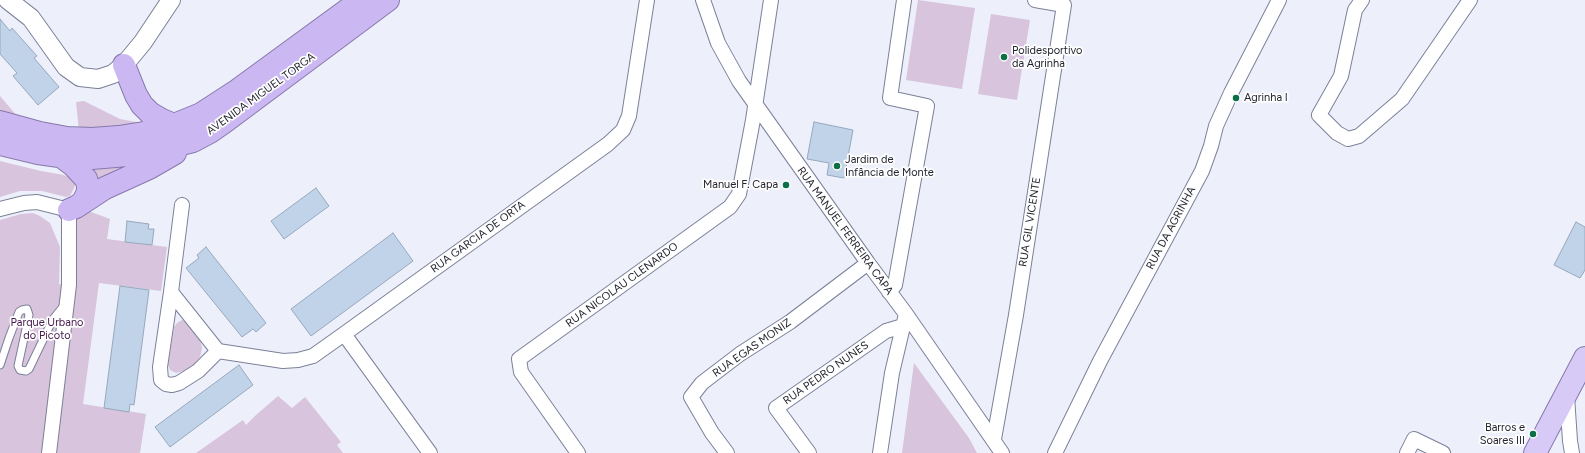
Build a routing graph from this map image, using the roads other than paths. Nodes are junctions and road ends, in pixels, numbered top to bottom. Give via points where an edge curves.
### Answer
1 (8, 0) edge
2 (361, 0) edge
3 (388, 0) edge
4 (647, 0) edge
5 (703, 0) edge
6 (771, 0) edge
7 (904, 0) edge
8 (1036, 0) edge
9 (1279, 0) edge
10 (1362, 0) edge
11 (1470, 0) edge
12 (167, 1) edge
13 (124, 65) junction
14 (755, 105) junction
15 (0, 122) edge
16 (174, 125) junction
17 (193, 141) junction
18 (0, 144) edge
19 (62, 157) junction
20 (182, 205) dead end
21 (76, 206) junction
22 (0, 209) edge
23 (868, 263) junction
24 (171, 292) junction
25 (889, 292) junction
26 (67, 306) junction
27 (905, 320) junction
28 (344, 334) junction
29 (218, 351) junction
30 (1585, 358) edge
31 (0, 365) edge
32 (1567, 393) junction
33 (994, 439) junction
34 (49, 453) edge
35 (430, 453) edge
36 (578, 453) edge
37 (727, 453) edge
38 (809, 453) edge
39 (880, 453) edge
40 (1002, 453) edge
41 (1055, 453) edge
42 (1407, 453) edge
43 (1444, 453) edge
44 (1535, 453) edge
45 (1572, 453) edge

1 - 13 street via 31,18 66,67 80,77 98,79 113,74
2 - 16 highway, AVENIDA MIGUEL TORGA via 238,90 202,114
3 - 17 highway, AVENIDA MIGUEL TORGA via 223,123
4 - 28 street, RUA GARCIA DE ORTA via 629,116 623,130 608,144
5 - 14 street, RUA MANUEL FERREIRA CAPA via 718,43
6 - 14 street
7 - 25 street via 890,98 927,106 895,285
8 - 33 street, RUA GIL VICENTE via 1064,5
9 - 41 street, RUA DA AGRINHA via 1216,126 1202,171
10 - 11 street via 1355,10 1341,76 1319,115 1337,133 1348,139 1359,136 1402,99
12 - 13 street via 143,42
13 - 16 highway via 142,105 150,113
14 - 23 street, RUA MANUEL FERREIRA CAPA
14 - 36 street, RUA NICOLAU CLENARDO via 739,194 730,207 519,359 521,372
15 - 16 highway, AVENIDA MIGUEL TORGA via 67,138 92,139 144,133
17 - 19 highway, AVENIDA MIGUEL TORGA via 127,155 80,159
17 - 21 highway
18 - 19 highway, AVENIDA MIGUEL TORGA
19 - 21 highway via 81,172 88,185 88,192
20 - 24 street
21 - 22 street via 24,202
21 - 26 street
23 - 25 street, RUA MANUEL FERREIRA CAPA
23 - 37 street, RUA EGAS MONIZ via 796,318 740,354 702,383 691,397
24 - 29 street
24 - 29 street via 160,367 161,380 166,384 179,383 198,371
25 - 27 street, RUA MANUEL FERREIRA CAPA
26 - 31 lane via 53,319 29,370 26,371 20,370 18,366 29,315 24,308 19,312
26 - 34 street
27 - 33 street, RUA MANUEL FERREIRA CAPA
27 - 38 street, RUA PEDRO NUNES via 776,408
27 - 39 street via 892,373
28 - 29 street, RUA GARCIA DE ORTA via 313,356 298,360 283,361
28 - 35 street
30 - 32 main road
32 - 44 main road
32 - 45 street
33 - 40 street, RUA MANUEL FERREIRA CAPA
42 - 43 street via 1414,439

